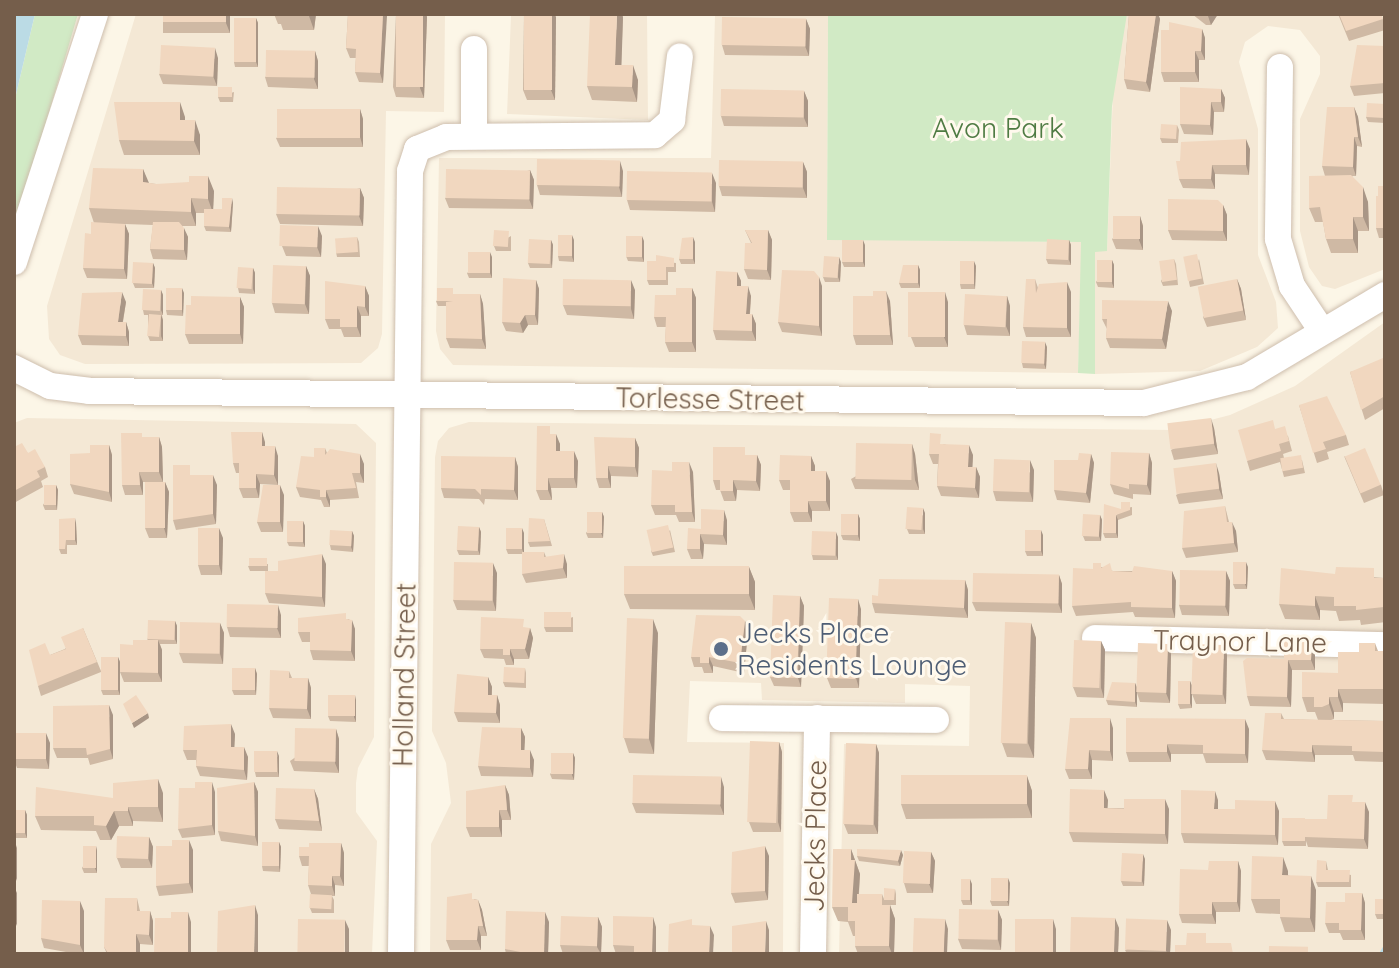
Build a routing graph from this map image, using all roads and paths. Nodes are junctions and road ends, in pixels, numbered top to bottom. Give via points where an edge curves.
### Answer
1 (95, 14) edge
2 (474, 49) dead end
3 (680, 56) dead end
4 (1280, 67) dead end
5 (474, 136) junction
6 (14, 262) edge
7 (1385, 295) edge
8 (1322, 331) junction
9 (14, 368) edge
10 (408, 396) junction
11 (1095, 638) edge
12 (1385, 645) edge
13 (722, 718) dead end
14 (817, 718) junction
15 (936, 720) dead end
16 (401, 954) edge
17 (813, 954) edge

1 - 6 street
2 - 5 street
3 - 5 street via 672,120 655,135
4 - 8 street via 1278,239 1292,286
5 - 10 street, Holland Street via 426,141 417,149 410,171
7 - 8 street, Torlesse Street
8 - 10 street, Torlesse Street via 1247,377 1144,403
9 - 10 street, Torlesse Street via 50,386 77,390
10 - 16 street, Holland Street
11 - 12 street, Traynor Lane
13 - 14 street, Jecks Place
14 - 15 street, Jecks Place
14 - 17 street, Jecks Place

